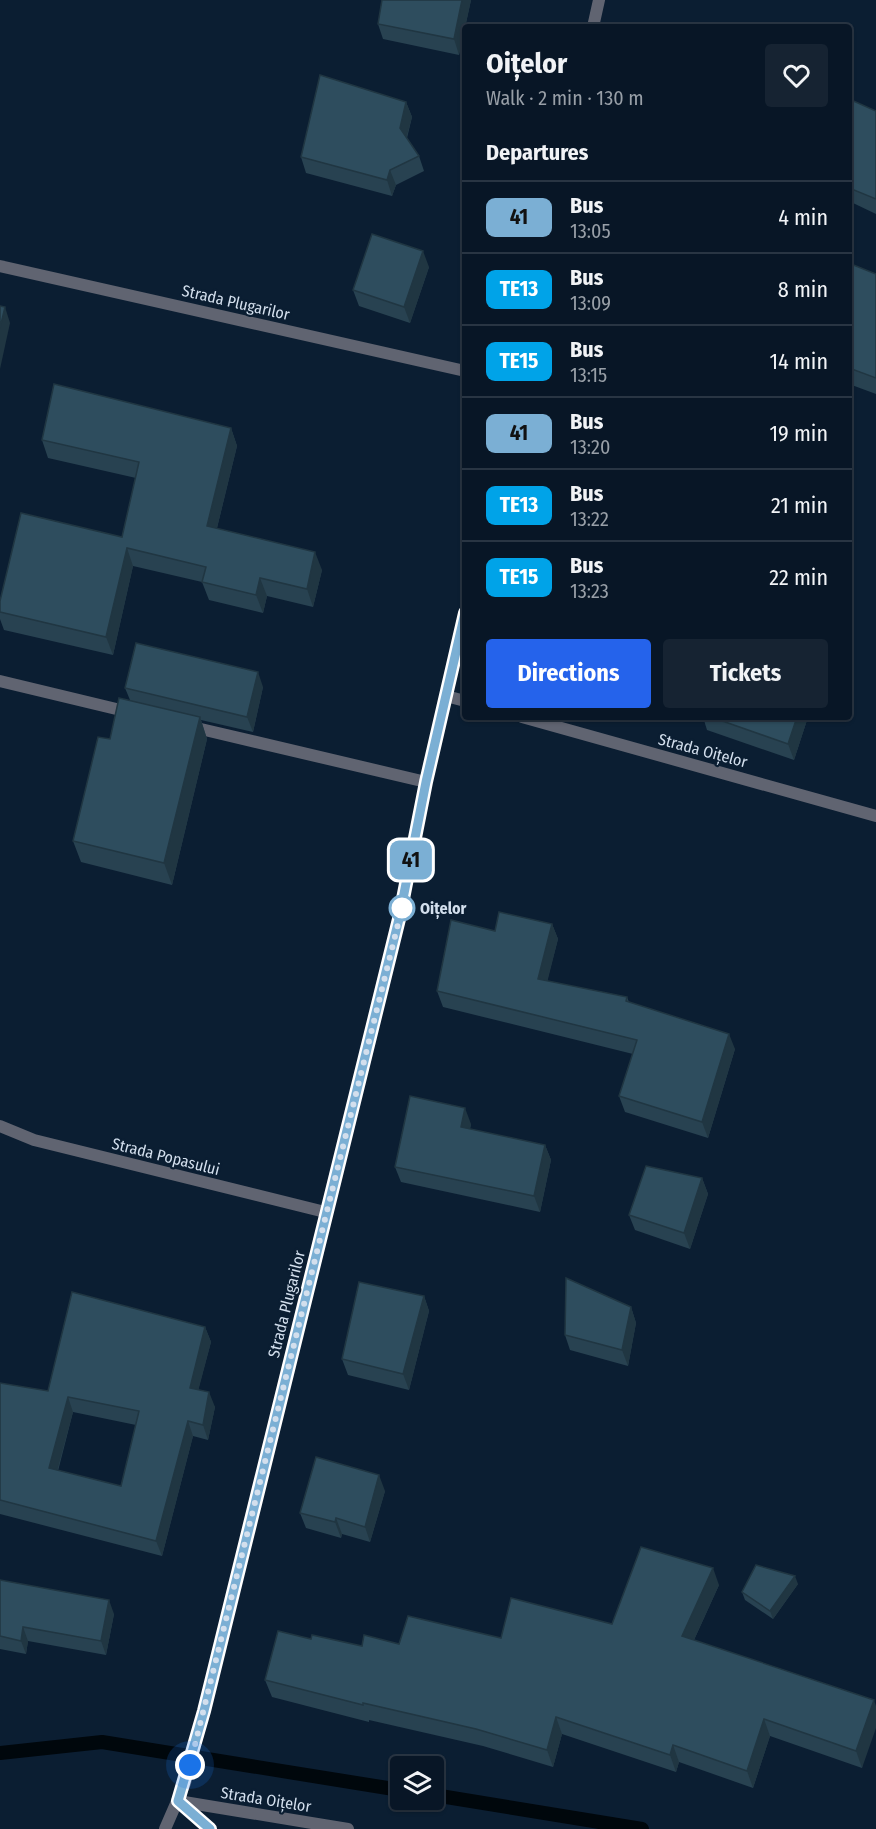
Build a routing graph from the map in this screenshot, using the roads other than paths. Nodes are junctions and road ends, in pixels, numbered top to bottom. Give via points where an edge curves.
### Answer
1 (598, 0) edge
2 (594, 24) edge
3 (0, 266) edge
4 (462, 370) edge
5 (462, 626) edge
6 (0, 681) edge
7 (446, 696) junction
8 (462, 700) edge
9 (150, 717) edge
10 (533, 720) edge
11 (173, 722) edge
12 (426, 782) junction
13 (876, 816) edge
14 (0, 1126) edge
15 (325, 1212) junction
16 (178, 1801) junction
17 (165, 1829) edge
18 (210, 1829) edge
19 (348, 1829) edge

1 - 2 street
3 - 4 street, Strada Plugarilor
5 - 7 street, Strada Plugarilor
6 - 9 street
7 - 8 street
7 - 12 street, Strada Plugarilor
10 - 13 street, Strada Oițelor
11 - 12 street
12 - 15 street, Strada Plugarilor via 399,919
14 - 15 street, Strada Popasului via 34,1140
15 - 16 street, Strada Plugarilor via 204,1711
16 - 17 street, Strada Plugarilor
16 - 18 street
16 - 19 street, Strada Oițelor

